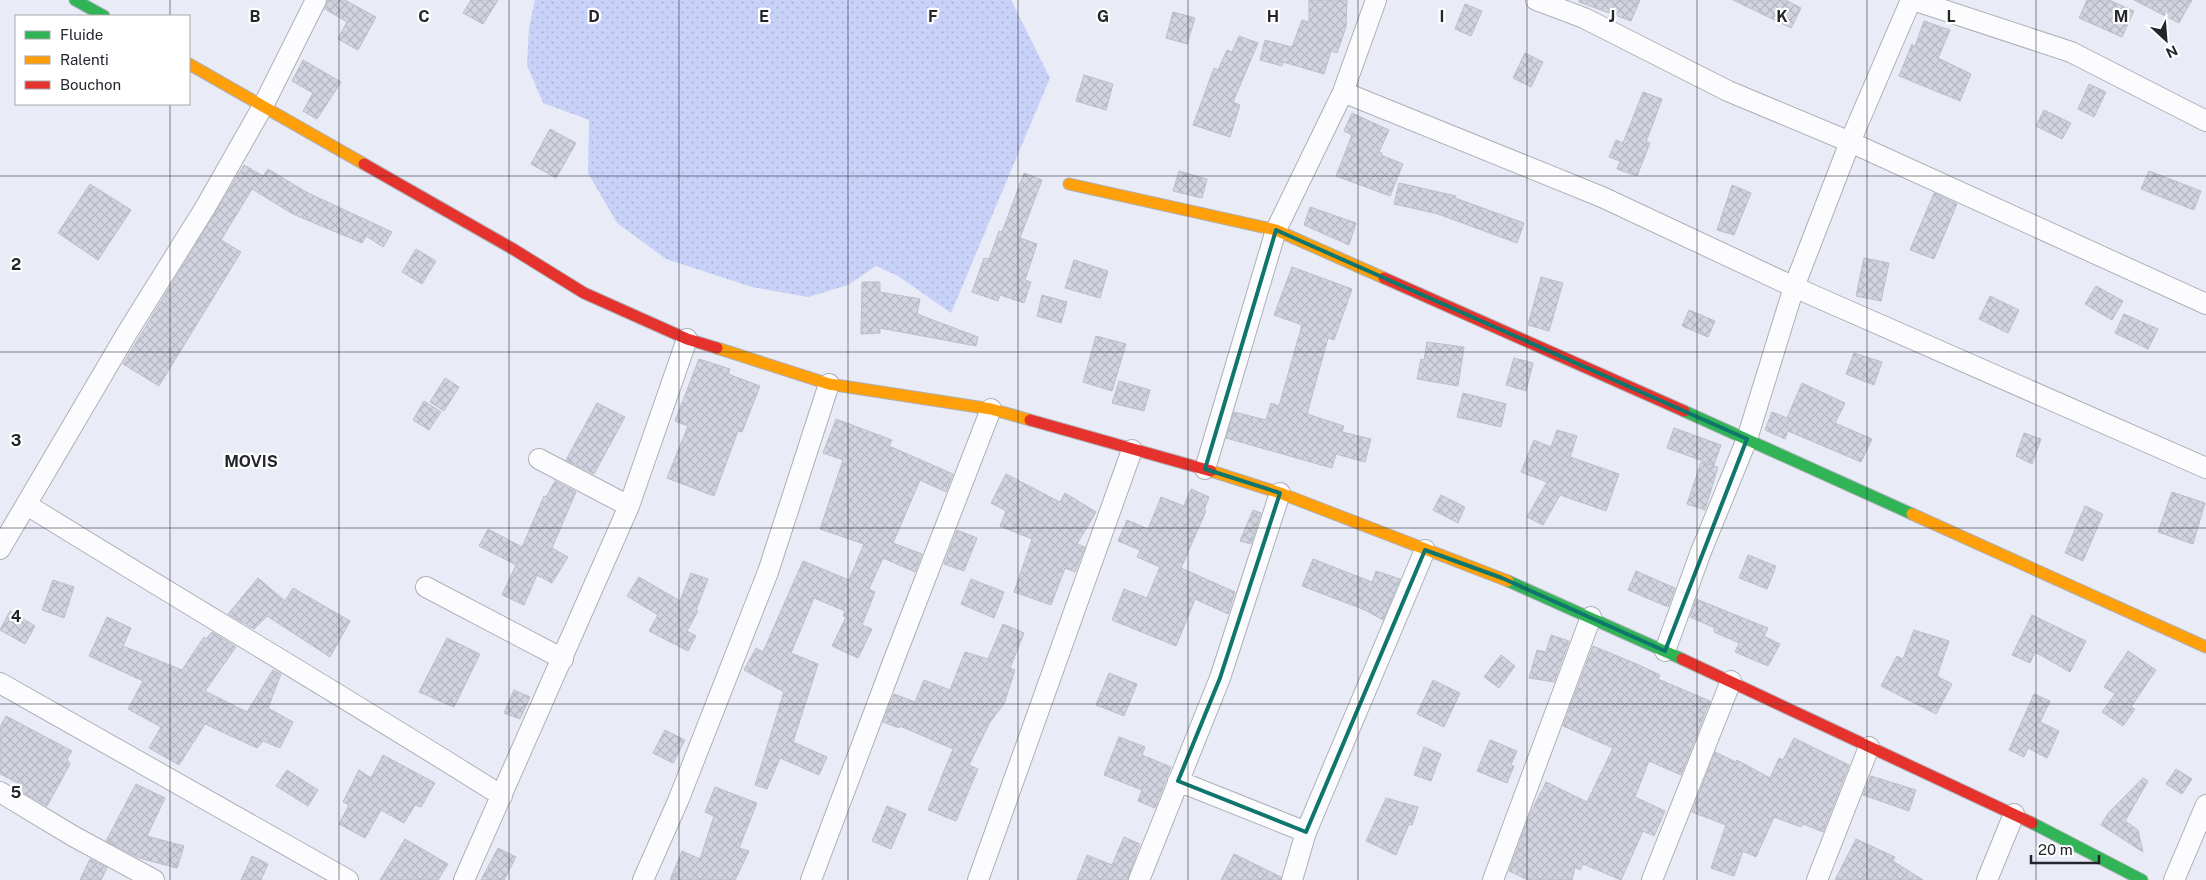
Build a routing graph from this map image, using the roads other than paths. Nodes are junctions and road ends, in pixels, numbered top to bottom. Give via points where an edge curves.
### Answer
1 (75, 0) edge
2 (316, 0) edge
3 (1376, 0) edge
4 (1536, 0) edge
5 (1912, 0) edge
6 (102, 15) edge
7 (190, 65) edge
8 (1343, 92) junction
9 (263, 106) junction
10 (2206, 121) edge
11 (1850, 142) junction
12 (1069, 184) dead end
13 (1276, 230) junction
14 (1794, 287) junction
15 (2206, 304) edge
16 (687, 339) junction
17 (829, 384) junction
18 (991, 409) junction
19 (1747, 439) junction
20 (1132, 450) junction
21 (538, 459) dead end
22 (2206, 468) edge
23 (1205, 469) junction
24 (1280, 493) junction
25 (27, 505) junction
26 (629, 506) junction
27 (0, 549) edge
28 (1425, 550) junction
29 (426, 587) dead end
30 (1591, 617) junction
31 (2206, 647) edge
32 (1665, 651) junction
33 (563, 659) junction
34 (1731, 681) junction
35 (0, 683) edge
36 (1869, 747) junction
37 (1178, 781) junction
38 (0, 792) edge
39 (502, 796) junction
40 (2206, 805) edge
41 (2014, 814) junction
42 (1306, 832) junction
43 (154, 880) edge
44 (348, 880) edge
45 (464, 880) edge
46 (643, 880) edge
47 (812, 880) edge
48 (978, 880) edge
49 (1139, 880) edge
50 (1292, 880) edge
51 (1493, 880) edge
52 (1652, 880) edge
53 (1817, 880) edge
54 (1987, 880) edge
55 (2142, 880) edge
56 (2174, 880) edge

1 - 6 street
2 - 9 street
3 - 8 street
4 - 11 street via 1584,18 1728,91
5 - 10 street via 2071,52
5 - 11 street
7 - 9 street
8 - 13 street
8 - 14 street via 1602,197
9 - 16 street via 584,292
9 - 25 street
11 - 14 street
11 - 15 street
12 - 13 street
13 - 19 street
13 - 23 street
14 - 19 street
14 - 22 street
16 - 17 street
16 - 26 street
17 - 18 street
17 - 46 street via 768,572 678,801
18 - 20 street
18 - 47 street
19 - 31 street
19 - 32 street
20 - 23 street
20 - 48 street
21 - 26 street
23 - 24 street
24 - 28 street
24 - 37 street via 1220,678
25 - 27 street
25 - 39 street
26 - 33 street
28 - 30 street via 1502,578
28 - 42 street
29 - 33 street
30 - 32 street
30 - 51 street
32 - 34 street
33 - 39 street
34 - 36 street
34 - 52 street
35 - 44 street
36 - 41 street
36 - 53 street
37 - 42 street
37 - 49 street
38 - 43 street
39 - 45 street
40 - 56 street
41 - 54 street
41 - 55 street
42 - 50 street

